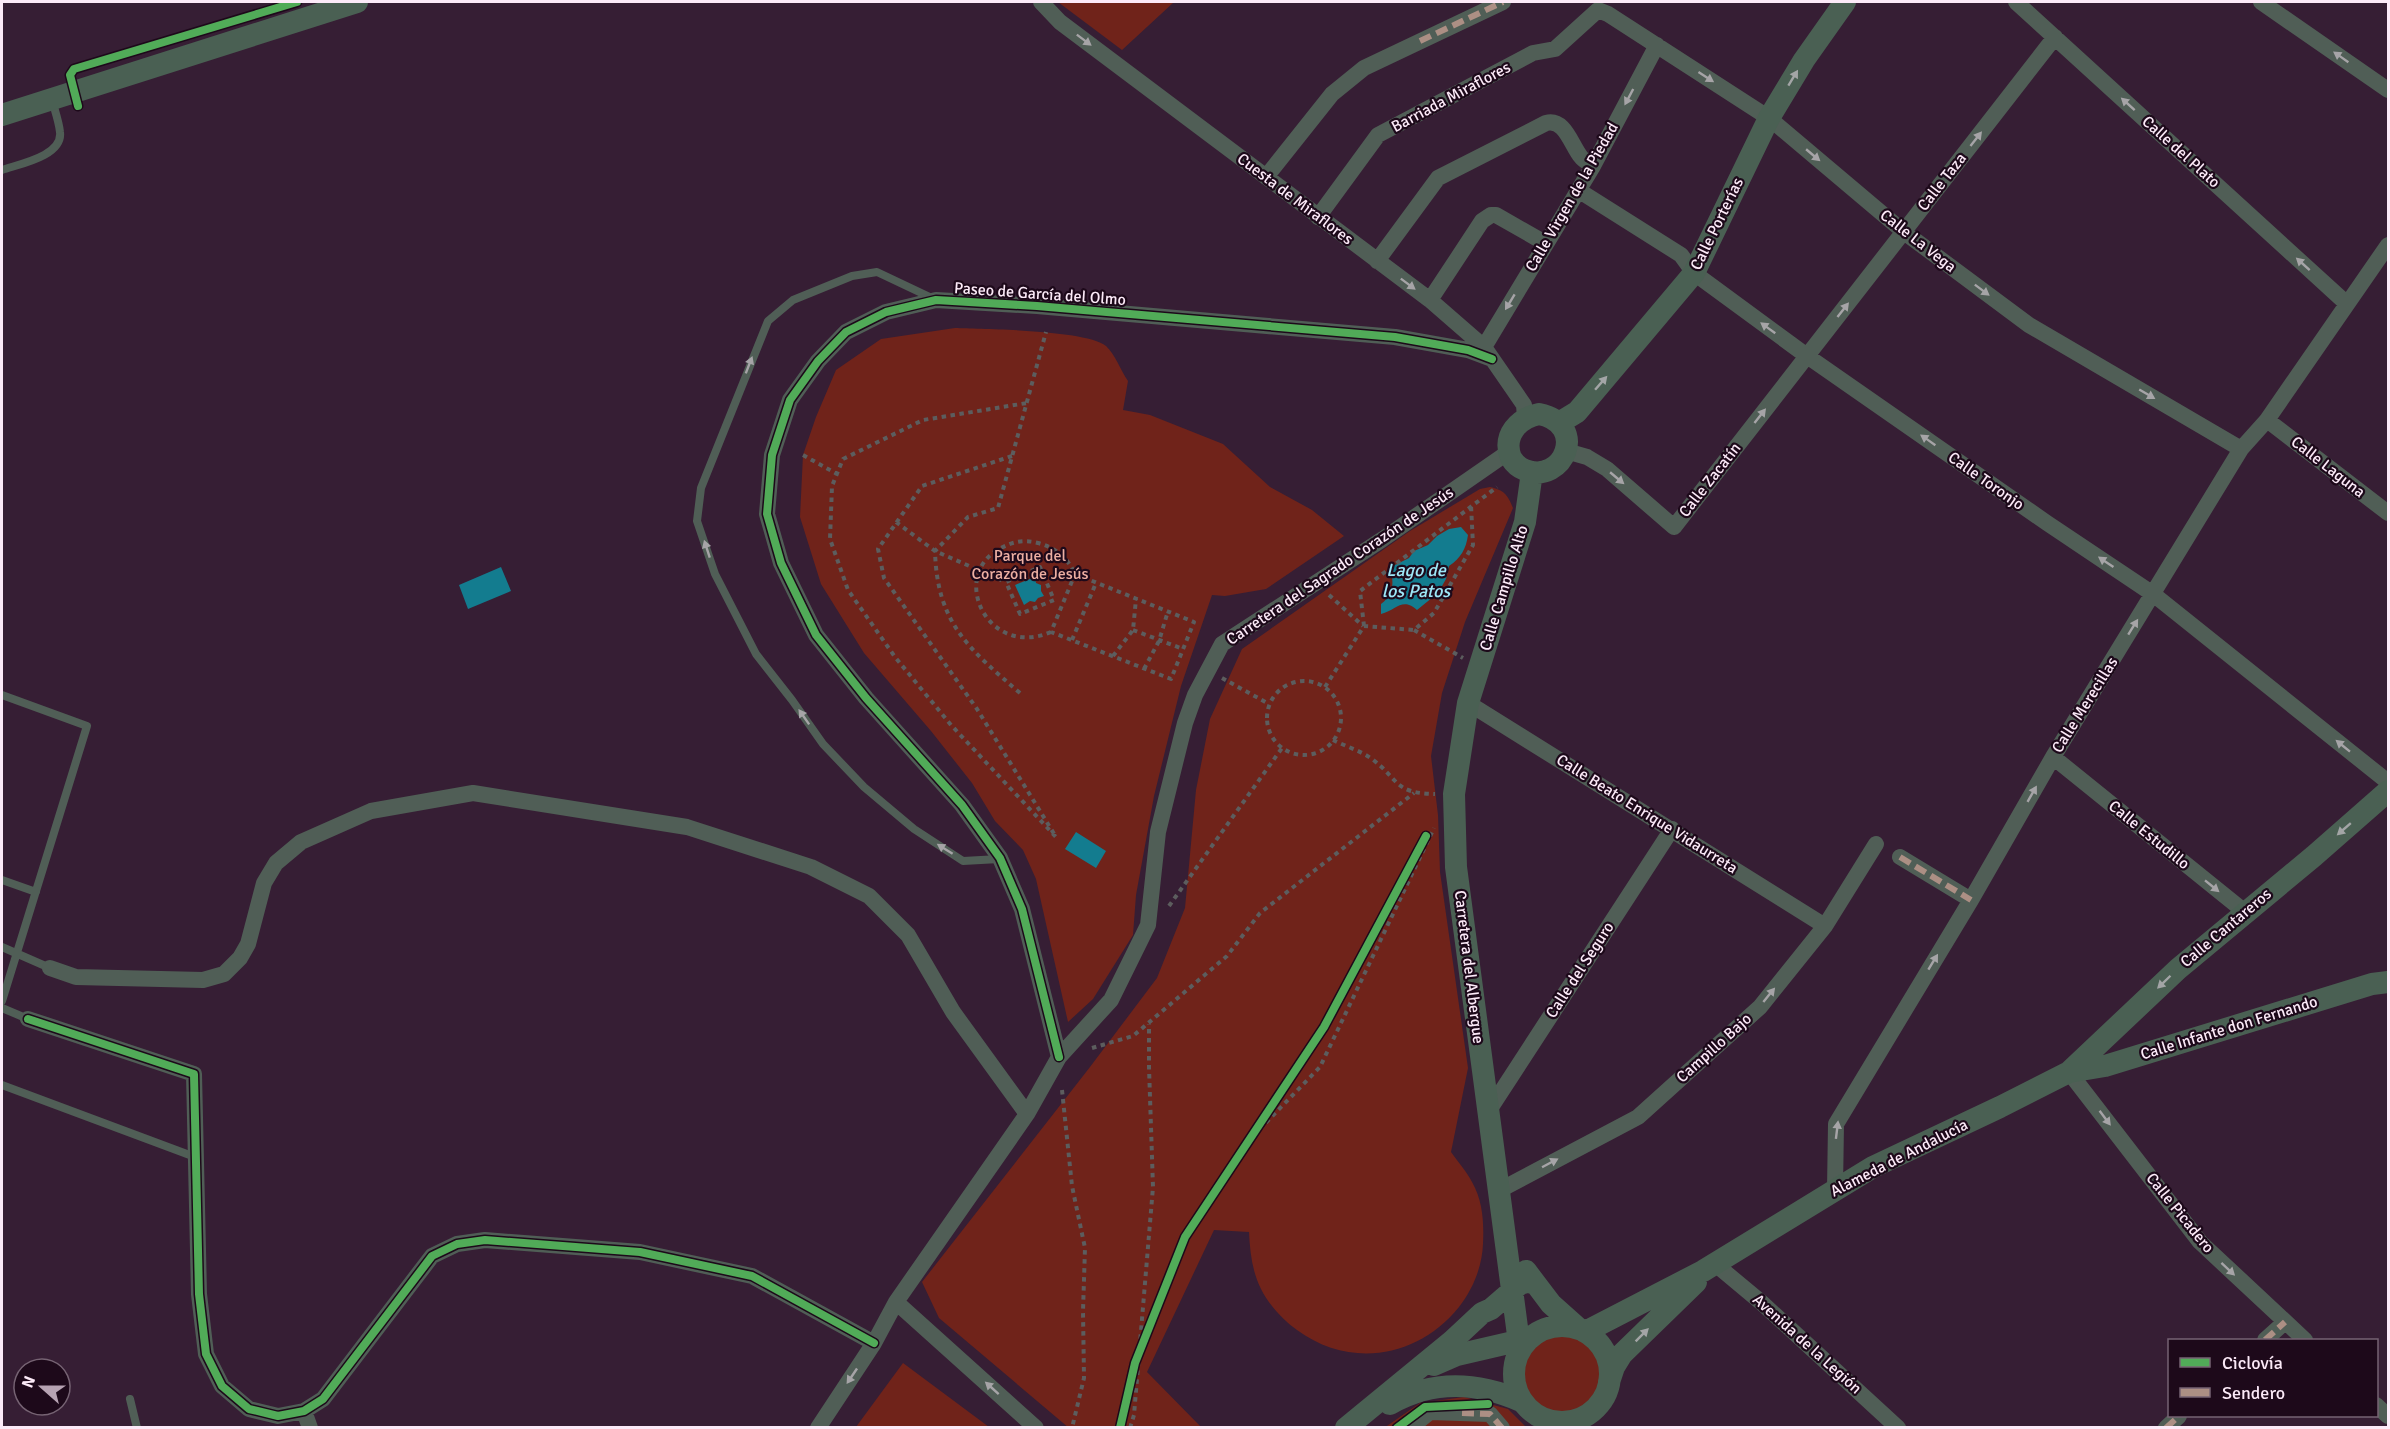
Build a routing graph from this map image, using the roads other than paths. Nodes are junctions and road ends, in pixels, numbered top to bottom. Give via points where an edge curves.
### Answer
1 (357, 2) edge
2 (1041, 2) edge
3 (1503, 2) edge
4 (1845, 2) edge
5 (2016, 2) edge
6 (2261, 2) edge
7 (1608, 14) joint
8 (2055, 37) junction
9 (1657, 45) junction
10 (2388, 90) edge
11 (52, 100) junction
12 (12, 106) edge
13 (2, 115) edge
14 (1769, 117) junction
15 (1593, 166) junction
16 (2, 170) edge
17 (1266, 177) junction
18 (1578, 190) junction
19 (1318, 217) junction
20 (1904, 232) junction
21 (1545, 243) junction
22 (2388, 246) edge
23 (1377, 261) junction
24 (1694, 273) junction
25 (936, 300) junction
26 (1430, 300) junction
27 (2346, 303) junction
28 (1488, 353) junction
29 (1807, 356) junction
30 (1525, 417) junction
31 (2267, 420) junction
32 (1559, 423) junction
33 (2241, 449) junction
34 (1510, 451) junction
35 (1566, 451) junction
36 (1532, 472) junction
37 (2388, 513) edge
38 (2153, 594) junction
39 (2, 695) edge
40 (1468, 702) junction
41 (2052, 757) junction
42 (2388, 782) edge
43 (2388, 791) edge
44 (1672, 829) junction
45 (1876, 844) dead end
46 (1900, 857) dead end
47 (1000, 858) junction
48 (2, 880) edge
49 (36, 892) junction
50 (1971, 900) junction
51 (2245, 912) junction
52 (1825, 926) junction
53 (2, 947) edge
54 (16, 954) junction
55 (50, 968) joint
56 (2383, 987) edge
57 (2, 1001) edge
58 (2, 1008) edge
59 (28, 1019) joint
60 (1059, 1058) junction
61 (2069, 1072) junction
62 (2, 1085) edge
63 (1488, 1112) junction
64 (1027, 1114) junction
65 (195, 1157) junction
66 (1835, 1189) junction
67 (1498, 1191) junction
68 (1504, 1232) junction
69 (1708, 1267) junction
70 (1535, 1283) junction
71 (1512, 1290) junction
72 (896, 1302) junction
73 (1482, 1313) junction
74 (2285, 1322) junction
75 (1582, 1330) junction
76 (2267, 1339) edge
77 (2303, 1339) edge
78 (874, 1343) junction
79 (1523, 1343) junction
80 (1462, 1354) junction
81 (1609, 1382) junction
82 (1402, 1383) junction
83 (1476, 1387) junction
84 (130, 1399) dead end
85 (1523, 1402) junction
86 (2178, 1417) edge
87 (304, 1419) edge
88 (1546, 1423) edge
89 (1349, 1426) edge
90 (137, 1428) edge
91 (310, 1428) edge
92 (818, 1428) edge
93 (1036, 1428) edge
94 (1410, 1428) edge
95 (1502, 1428) edge
96 (1898, 1428) edge
97 (2166, 1428) edge

1 - 11 street
2 -> 17 street, Cuesta de Miraflores via 1060,22
3 - 17 street via 1364,68 1332,94
14 -> 4 street, Calle Porterías
5 - 8 street, Calle del Plato
10 -> 6 street
7 - 9 street, Calle La Vega
7 - 19 street, Barriada Miraflores via 1598,10 1555,49 1533,53 1378,135
20 -> 8 street, Calle Taza
27 -> 8 street, Calle del Plato
9 -> 14 street, Calle La Vega
9 -> 15 street, Calle Virgen de la Piedad
11 - 12 street
11 - 16 lane via 61,134 58,145 48,154
12 - 13 street
14 -> 20 street, Calle La Vega
14 - 24 street, Calle Porterías
15 - 18 street, Calle Virgen de la Piedad
15 - 23 street via 1582,160 1562,126 1545,123 1438,178
17 - 19 street, Cuesta de Miraflores
18 - 21 street, Calle Virgen de la Piedad
18 - 24 street, Calle Toronjo via 1681,255
19 - 23 street, Cuesta de Miraflores
29 -> 20 street, Calle Taza
20 -> 33 street, Calle La Vega via 2029,325
21 - 26 street via 1496,215 1487,216
21 -> 28 street, Calle Virgen de la Piedad
22 - 27 street, Calle Merecillas
23 -> 26 street, Cuesta de Miraflores
29 -> 24 street, Calle Toronjo
32 -> 24 street, Calle Porterías via 1577,411
25 - 28 street, Paseo de García del Olmo via 1395,337
25 - 47 street, Paseo de García del Olmo via 886,312 846,332 819,360 790,400 772,455 767,514 781,563 816,635 866,698 962,805
47 -> 25 lane via 963,861 923,836 864,787 823,744 756,654 715,574 697,521 701,488 768,321 793,300 852,276 877,272
26 - 28 street, Cuesta de Miraflores
27 - 31 street, Calle Merecillas
28 - 30 street, Cuesta de Miraflores via 1524,405
35 -> 29 street, Calle Zacatín via 1587,457 1607,470 1674,527
38 -> 29 street, Calle Toronjo
30 - 32 street via 1539,414
30 - 34 street via 1512,433
31 - 33 street, Calle Merecillas
31 - 37 street, Calle Laguna
32 - 35 street via 1567,434
33 - 38 street, Calle Merecillas
34 - 36 street via 1513,461
34 - 60 street, Carretera del Sagrado Corazón de Jesús via 1222,644 1185,723 1158,832 1148,926 1111,1000
35 - 36 street via 1552,469
36 - 40 street, Calle Campillo Alto via 1526,522
41 -> 38 street, Calle Merecillas
42 -> 38 street, Calle Toronjo
39 - 49 lane via 87,726
40 - 44 street, Calle Beato Enrique Vidaurreta
40 - 63 street, Carretera del Albergue via 1454,794 1456,867
50 -> 41 street, Calle Merecillas
41 -> 51 street, Calle Estudillo
43 -> 51 street, Calle Cantareros
44 - 52 street, Calle Beato Enrique Vidaurreta
44 - 63 street, Calle del Seguro
45 - 52 street, Campillo Bajo
46 - 50 street
47 - 60 street, Paseo de García del Olmo via 1022,909
48 - 49 lane
49 - 54 lane
66 -> 50 street, Calle Merecillas via 1836,1124
51 -> 61 street, Calle Cantareros
67 -> 52 street, Campillo Bajo via 1638,1117 1760,1006
53 - 54 lane
54 - 55 lane
54 - 57 lane
55 - 64 street via 76,977 203,980 224,974 248,944 264,883 276,863 301,842 371,812 473,792 687,827 811,867 869,896 908,935 953,1012
56 - 61 street, Calle Infante don Fernando via 2105,1066
58 - 59 lane
59 - 65 street via 194,1074
60 - 64 street, Carretera del Sagrado Corazón de Jesús
61 - 66 street, Alameda de Andalucía
61 -> 74 street, Calle Picadero via 2200,1242
62 - 65 lane
63 - 67 street, Carretera del Albergue
64 - 72 street, Carretera del Sagrado Corazón de Jesús
65 - 87 street via 199,1294 206,1354 222,1386 249,1409
66 - 69 street, Alameda de Andalucía
67 - 68 street, Carretera del Albergue
68 - 70 street, Carretera del Albergue
68 - 71 street, Carretera del Albergue
68 - 73 street, Carretera del Albergue via 1498,1275
69 - 75 street, Alameda de Andalucía
81 -> 69 street, Alameda de Andalucía via 1622,1354
69 - 96 street, Avenida de la Legión via 1762,1303
70 - 71 street via 1523,1283
70 - 75 street, Carretera del Albergue via 1558,1311
71 - 73 street
71 - 79 street, Carretera del Albergue
72 - 78 street, Carretera del Sagrado Corazón de Jesús
93 -> 72 street
73 - 82 street
74 - 76 street
74 - 77 street, Calle Picadero
75 - 79 street via 1555,1326
75 - 81 street via 1604,1350
78 - 87 street via 752,1276 640,1252 485,1240 457,1244 432,1256
78 -> 92 street, Carretera del Sagrado Corazón de Jesús
79 - 80 street
79 - 85 street via 1514,1367
80 - 82 street
80 - 83 street via 1458,1363 1461,1374
81 - 88 street via 1600,1401 1586,1416
82 - 89 street
83 - 85 street
83 - 89 street via 1440,1387 1414,1393
84 - 90 lane
85 - 88 street
86 - 97 street
87 - 91 street
94 - 95 street via 1430,1412 1490,1414

